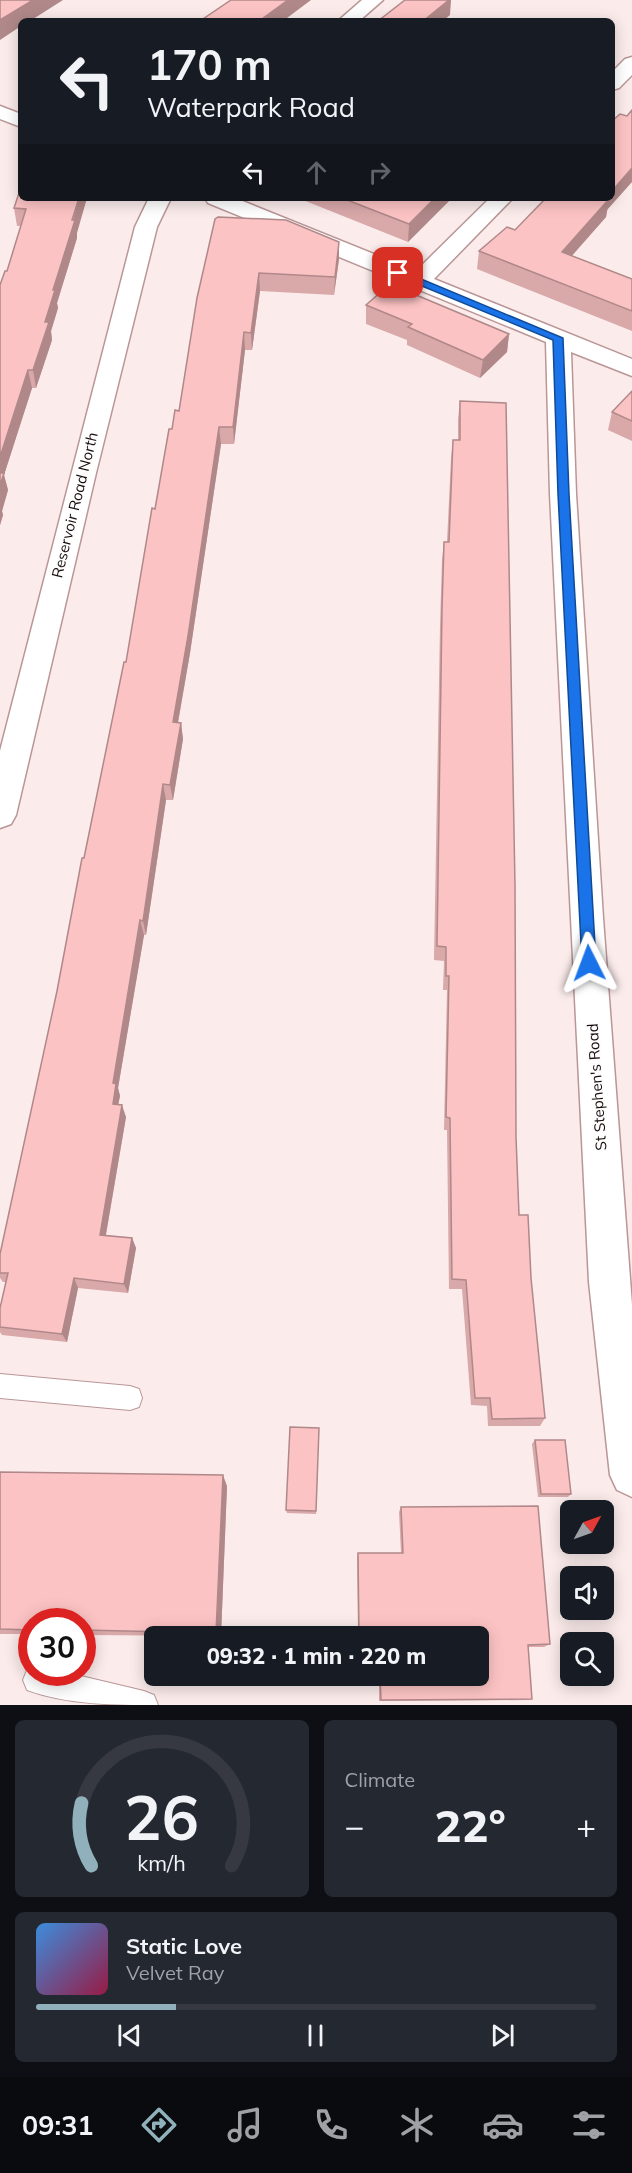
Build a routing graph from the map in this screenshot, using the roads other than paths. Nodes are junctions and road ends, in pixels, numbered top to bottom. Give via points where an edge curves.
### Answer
1 (374, 0) edge
2 (351, 18) edge
3 (632, 63) edge
4 (615, 81) edge
5 (0, 112) edge
6 (18, 120) edge
7 (159, 201) edge
8 (223, 201) edge
9 (499, 201) edge
10 (419, 281) junction
11 (558, 338) junction
12 (632, 368) edge
13 (0, 815) edge
14 (0, 1386) edge
15 (130, 1398) dead end
16 (632, 1474) edge
17 (63, 1686) edge
18 (144, 1705) edge

1 - 2 street
3 - 4 street
5 - 6 street
7 - 13 street, Reservoir Road North via 146,227 82,473
8 - 10 street
9 - 10 street
10 - 11 street
11 - 12 street
11 - 16 street, St Stephen's Road via 563,494 609,1282
14 - 15 lane
17 - 18 lane

